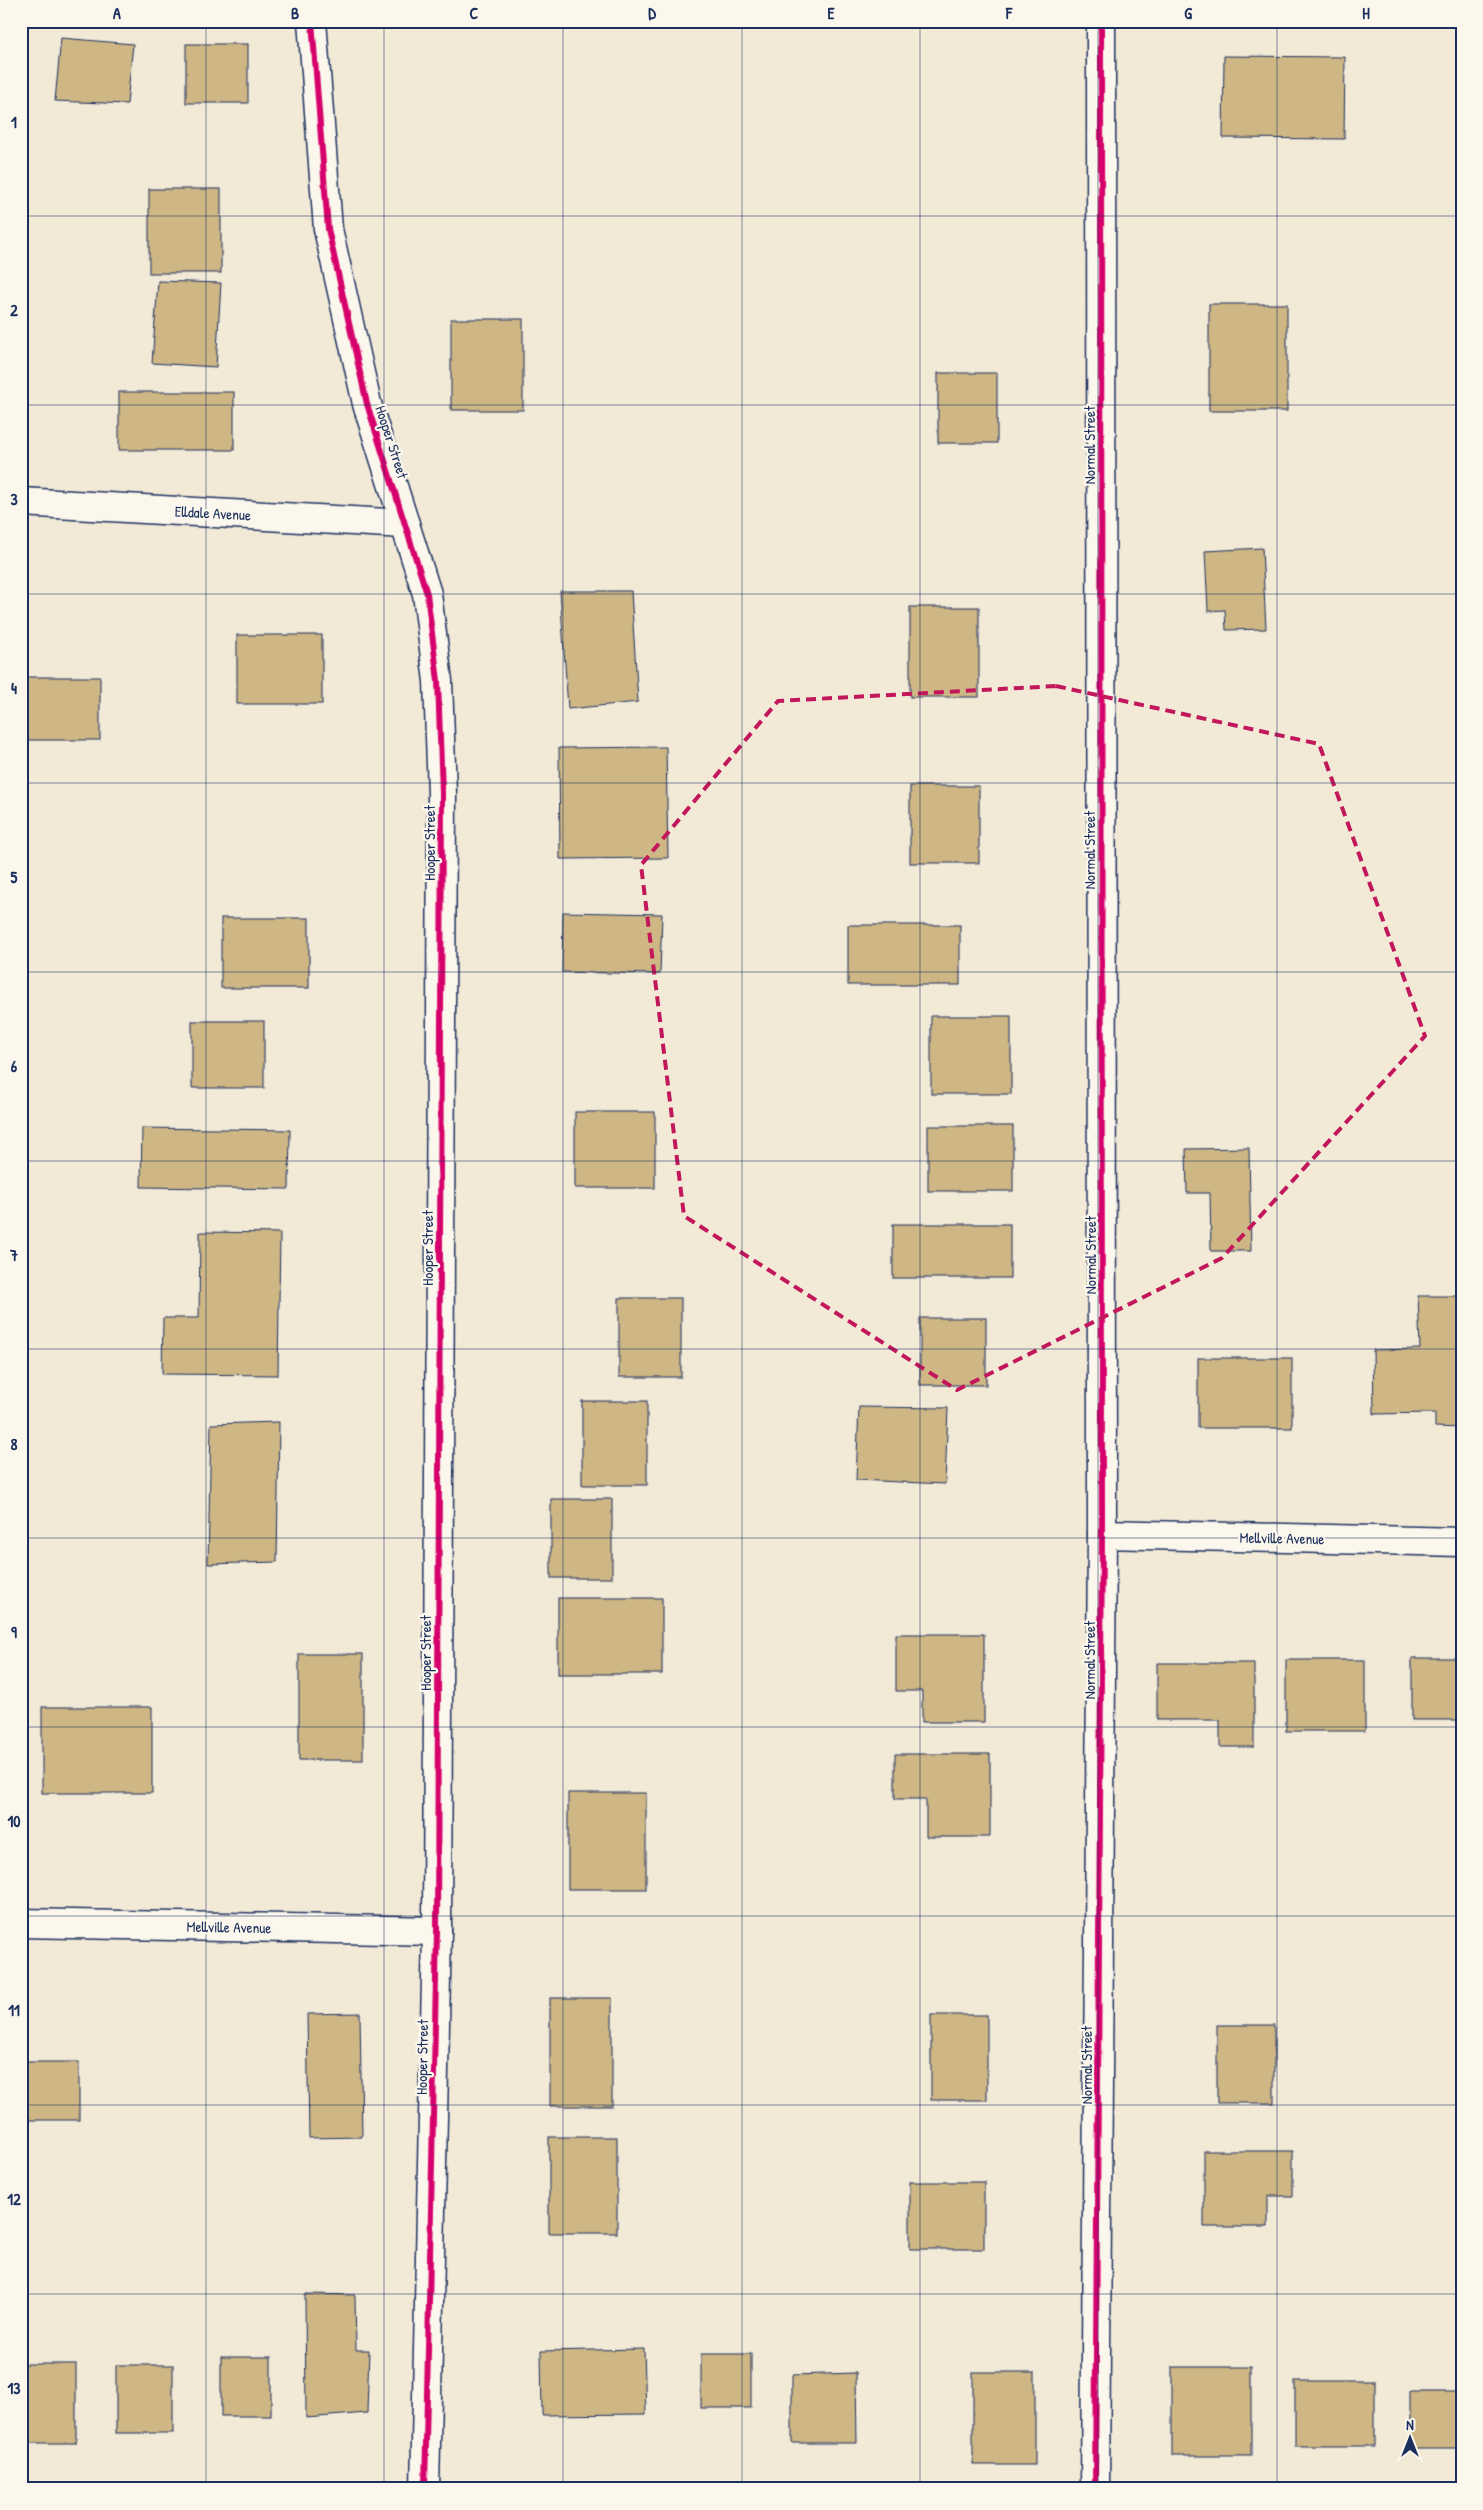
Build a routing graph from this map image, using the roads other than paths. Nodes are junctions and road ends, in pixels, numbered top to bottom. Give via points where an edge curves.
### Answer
1 (312, 21) edge
2 (1101, 21) edge
3 (21, 502) edge
4 (405, 524) junction
5 (1102, 1534) junction
6 (1462, 1542) edge
7 (21, 1923) edge
8 (437, 1932) junction
9 (425, 2489) edge
10 (1095, 2489) edge

1 - 4 street, Hooper Street via 328,229 367,404
2 - 5 street, Normal Street
3 - 4 street, Elldale Avenue
4 - 8 street, Hooper Street via 427,594 438,681 442,794
5 - 6 street, Mellville Avenue
5 - 10 street, Normal Street
7 - 8 street, Mellville Avenue
8 - 9 street, Hooper Street

